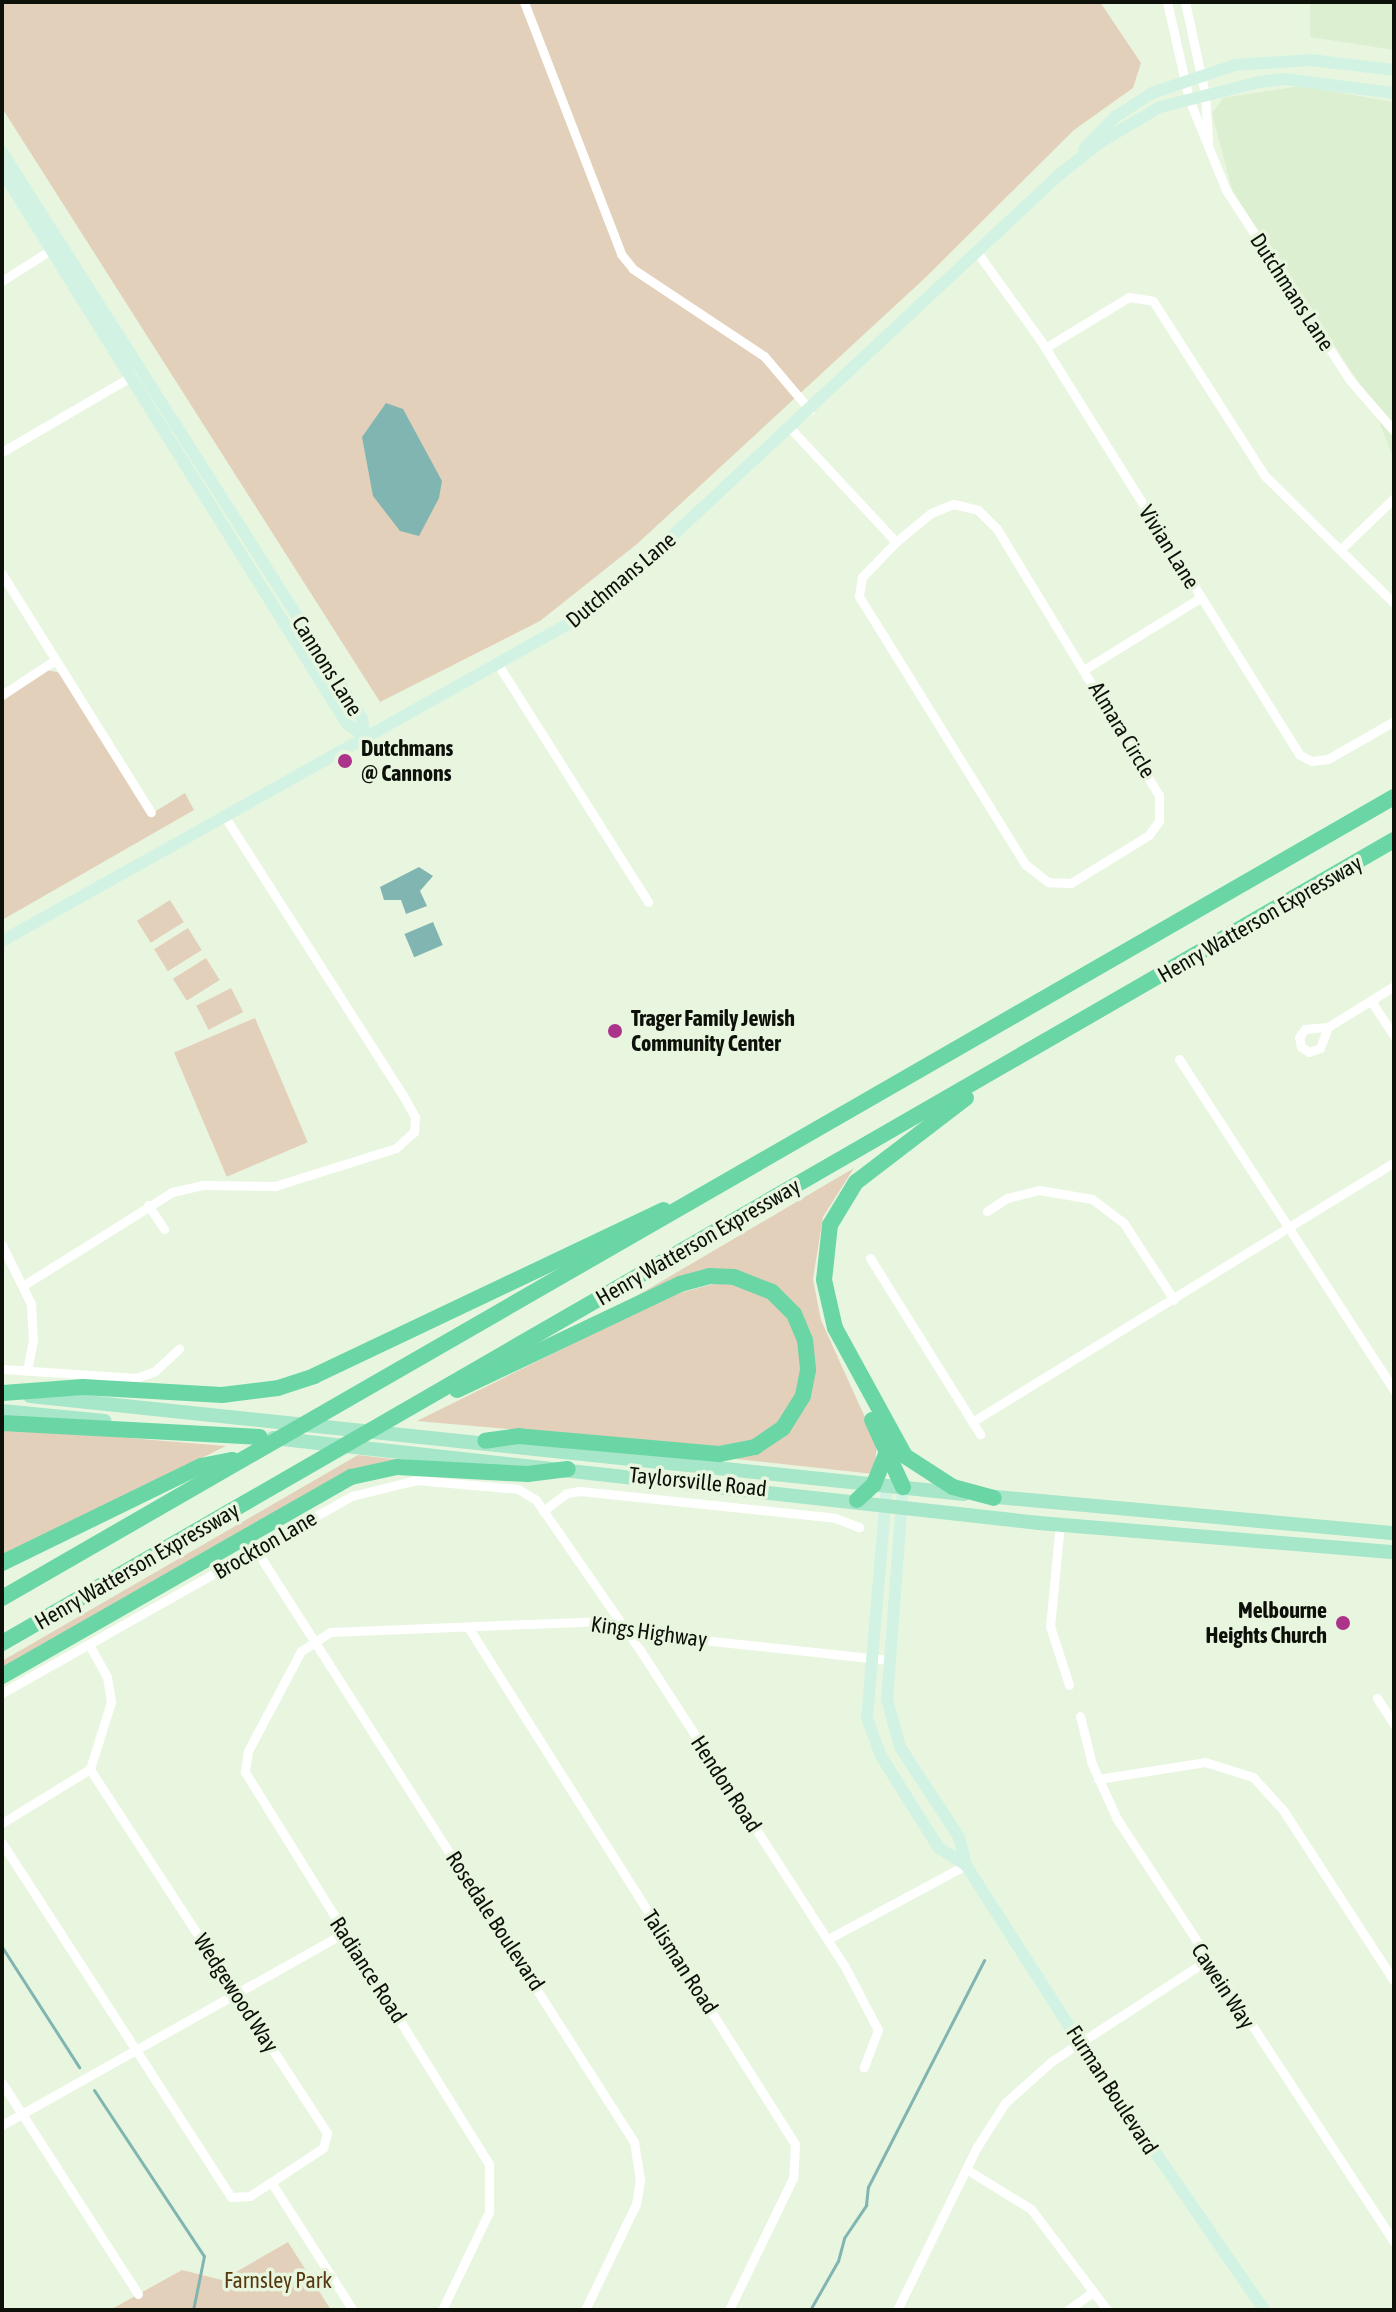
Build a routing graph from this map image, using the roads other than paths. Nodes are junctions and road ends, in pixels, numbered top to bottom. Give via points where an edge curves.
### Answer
1 (524, 2) edge
2 (1185, 2) edge
3 (1170, 3) edge
4 (1191, 28) junction
5 (1172, 33) junction
6 (1394, 70) edge
7 (1201, 74) junction
8 (1184, 80) junction
9 (1394, 93) edge
10 (1205, 94) junction
11 (1189, 99) junction
12 (1208, 141) junction
13 (2, 152) edge
14 (1079, 159) junction
15 (2, 171) edge
16 (57, 246) junction
17 (977, 252) junction
18 (2, 281) edge
19 (1045, 348) junction
20 (137, 373) junction
21 (810, 410) junction
22 (791, 429) junction
23 (1394, 431) edge
24 (2, 452) edge
25 (1394, 498) edge
26 (896, 542) junction
27 (1341, 549) junction
28 (2, 574) edge
29 (1200, 598) junction
30 (1394, 603) edge
31 (55, 660) junction
32 (499, 666) junction
33 (1085, 669) junction
34 (2, 695) edge
35 (1394, 721) edge
36 (364, 735) junction
37 (1394, 797) edge
38 (151, 812) dead end
39 (224, 816) junction
40 (1394, 840) edge
41 (1394, 853) edge
42 (648, 902) dead end
43 (1293, 902) junction
44 (2, 941) edge
45 (1394, 986) edge
46 (1371, 1001) junction
47 (1328, 1027) dead end
48 (1394, 1036) edge
49 (1179, 1059) dead end
50 (1016, 1061) junction
51 (1394, 1162) edge
52 (735, 1180) junction
53 (148, 1205) junction
54 (987, 1211) dead end
55 (1289, 1228) junction
56 (164, 1229) dead end
57 (2, 1245) edge
58 (870, 1258) dead end
59 (24, 1285) junction
60 (1174, 1300) junction
61 (179, 1349) dead end
62 (2, 1369) edge
63 (27, 1370) junction
64 (861, 1381) junction
65 (1394, 1390) edge
66 (2, 1392) edge
67 (407, 1410) junction
68 (2, 1411) edge
69 (972, 1422) junction
70 (2, 1423) edge
71 (980, 1434) dead end
72 (260, 1437) junction
73 (485, 1441) junction
74 (887, 1451) junction
75 (245, 1457) junction
76 (568, 1469) junction
77 (888, 1485) junction
78 (994, 1498) junction
79 (857, 1500) junction
80 (885, 1504) junction
81 (904, 1506) junction
82 (543, 1511) junction
83 (1060, 1523) junction
84 (859, 1527) dead end
85 (1394, 1533) edge
86 (256, 1550) junction
87 (1394, 1552) edge
88 (2, 1563) edge
89 (2, 1598) edge
90 (468, 1627) junction
91 (621, 1628) junction
92 (315, 1639) junction
93 (2, 1643) edge
94 (90, 1646) junction
95 (870, 1659) junction
96 (889, 1660) junction
97 (2, 1676) edge
98 (1069, 1685) dead end
99 (2, 1693) edge
100 (1377, 1698) dead end
101 (1080, 1716) dead end
102 (1394, 1724) edge
103 (90, 1769) junction
104 (1098, 1779) junction
105 (2, 1823) edge
106 (2, 1843) edge
107 (966, 1865) junction
108 (344, 1933) junction
109 (828, 1939) junction
110 (1206, 1961) junction
111 (1394, 1981) edge
112 (238, 1996) junction
113 (1080, 2043) junction
114 (138, 2052) junction
115 (864, 2067) dead end
116 (2, 2083) edge
117 (22, 2114) junction
118 (2, 2125) edge
119 (966, 2169) junction
120 (271, 2182) junction
121 (1394, 2242) edge
122 (1093, 2292) junction
123 (138, 2294) dead end
124 (353, 2310) edge
125 (442, 2310) edge
126 (585, 2310) edge
127 (729, 2310) edge
128 (897, 2310) edge
129 (1068, 2310) edge
130 (1107, 2310) edge
131 (1264, 2310) edge

1 - 21 street via 621,254 633,269 764,356
2 - 4 street, Dutchmans Lane
3 - 5 street, Dutchmans Lane
4 - 5 street
4 - 7 street, Dutchmans Lane
5 - 8 street, Dutchmans Lane
6 - 7 main road via 1278,59
7 - 8 main road
7 - 10 street, Dutchmans Lane
8 - 11 street, Dutchmans Lane
8 - 14 main road via 1115,117
9 - 10 main road via 1284,79
10 - 11 main road
10 - 12 street, Dutchmans Lane
11 - 12 street, Dutchmans Lane
11 - 14 main road via 1148,113
12 - 23 street, Dutchmans Lane via 1236,206 1350,380
13 - 16 main road, Cannons Lane
14 - 17 main road, Dutchmans Lane
15 - 16 main road, Cannons Lane
16 - 18 street
16 - 20 main road, Cannons Lane
17 - 19 street, Vivian Lane
17 - 21 main road, Dutchmans Lane
19 - 27 street via 1129,297 1153,301 1265,476
19 - 29 street, Vivian Lane
20 - 24 street
20 - 36 main road, Cannons Lane via 347,724
21 - 22 main road, Dutchmans Lane
22 - 26 street
22 - 32 main road, Dutchmans Lane via 593,610
25 - 27 street
26 - 33 street, Almara Circle via 941,507 978,510 1003,537
26 - 33 street, Almara Circle via 862,577 859,596 1025,864 1053,883 1081,879 1143,840 1161,813 1152,778
27 - 30 street
28 - 31 street
29 - 33 street
29 - 35 street, Vivian Lane via 1305,759 1328,759
31 - 34 street
31 - 38 street
32 - 36 main road, Dutchmans Lane
32 - 42 street
36 - 39 main road, Dutchmans Lane
37 - 52 highway, Henry Watterson Expressway
39 - 44 main road, Dutchmans Lane
39 - 53 street via 404,1097 415,1117 414,1132 396,1148 286,1183 192,1186
40 - 43 highway, Henry Watterson Expressway
41 - 43 highway
43 - 50 highway, Henry Watterson Expressway
45 - 46 street
46 - 47 street
46 - 48 street
49 - 55 street
50 - 64 highway via 869,1169 836,1214 823,1254 825,1294
50 - 67 highway, Henry Watterson Expressway
51 - 55 street
52 - 66 highway via 558,1256 292,1384 222,1395 83,1387
52 - 75 highway, Henry Watterson Expressway
53 - 56 street
53 - 59 street
54 - 60 street via 1007,1198 1039,1190 1092,1199 1123,1222
55 - 60 street
55 - 65 street
57 - 59 street
58 - 69 street
59 - 63 street via 34,1330
60 - 69 street
61 - 63 street via 168,1362 136,1378
62 - 63 street
64 - 74 highway
64 - 78 highway via 913,1464 953,1487
66 - 73 main road, Taylorsville Road
67 - 73 highway via 487,1379 699,1277 734,1277 765,1288 794,1314 805,1340 808,1379 803,1396 783,1428 755,1447 719,1454 519,1436
67 - 93 highway, Henry Watterson Expressway
68 - 72 main road, Taylorsville Road
69 - 71 street
70 - 72 highway
72 - 76 main road, Taylorsville Road
73 - 77 main road, Taylorsville Road
74 - 77 highway
74 - 77 highway
75 - 88 highway via 201,1466
75 - 89 highway, Henry Watterson Expressway
76 - 79 main road, Taylorsville Road
76 - 97 highway via 528,1474 397,1467 351,1477
77 - 78 main road, Taylorsville Road
77 - 79 highway
77 - 80 main road, Furman Boulevard
77 - 81 main road, Furman Boulevard
78 - 85 main road, Taylorsville Road
79 - 80 main road, Taylorsville Road
80 - 81 main road, Taylorsville Road
80 - 95 main road, Furman Boulevard
81 - 83 main road, Taylorsville Road
81 - 96 main road, Furman Boulevard
82 - 84 street, Taylorsville Road via 567,1493 580,1491 835,1518
82 - 86 street, Brockton Lane via 525,1492 508,1486 404,1481 352,1496
82 - 91 street, Hendon Road
83 - 87 main road, Taylorsville Road
83 - 98 street via 1050,1626
86 - 92 street, Rosedale Boulevard
86 - 94 street, Brockton Lane
90 - 91 street, Kings Highway via 607,1621
90 - 92 street, Kings Highway via 330,1632
90 - 127 street, Talisman Road via 795,2144 793,2178
91 - 95 street, Kings Highway
91 - 109 street, Hendon Road
92 - 108 street, Radiance Road via 301,1651 248,1751 245,1772
92 - 126 street, Rosedale Boulevard via 634,2142 640,2180 636,2204
94 - 99 street, Brockton Lane
94 - 103 street via 107,1677 111,1702
95 - 96 street, Kings Highway
95 - 107 main road, Furman Boulevard via 871,1735 939,1848
96 - 107 main road, Furman Boulevard via 887,1699 895,1736 959,1837
100 - 102 street
101 - 104 street, Cawein Way
103 - 105 street
103 - 112 street, Wedgewood Way
104 - 110 street, Cawein Way via 1117,1819
104 - 111 street via 1205,1762 1253,1777 1283,1810
106 - 114 street
107 - 109 street
107 - 113 main road, Furman Boulevard
108 - 112 street
108 - 125 street, Radiance Road via 489,2164 489,2212
109 - 115 street, Hendon Road via 878,2030
110 - 113 street
110 - 121 street, Cawein Way
112 - 114 street
112 - 120 street, Wedgewood Way via 328,2138 323,2148
113 - 119 street via 1005,2103
113 - 131 main road, Furman Boulevard
114 - 117 street
114 - 120 street via 231,2197 243,2199
116 - 117 street
117 - 118 street
117 - 123 street
119 - 122 street via 1031,2209
119 - 128 street
120 - 124 street
122 - 129 street
122 - 130 street

